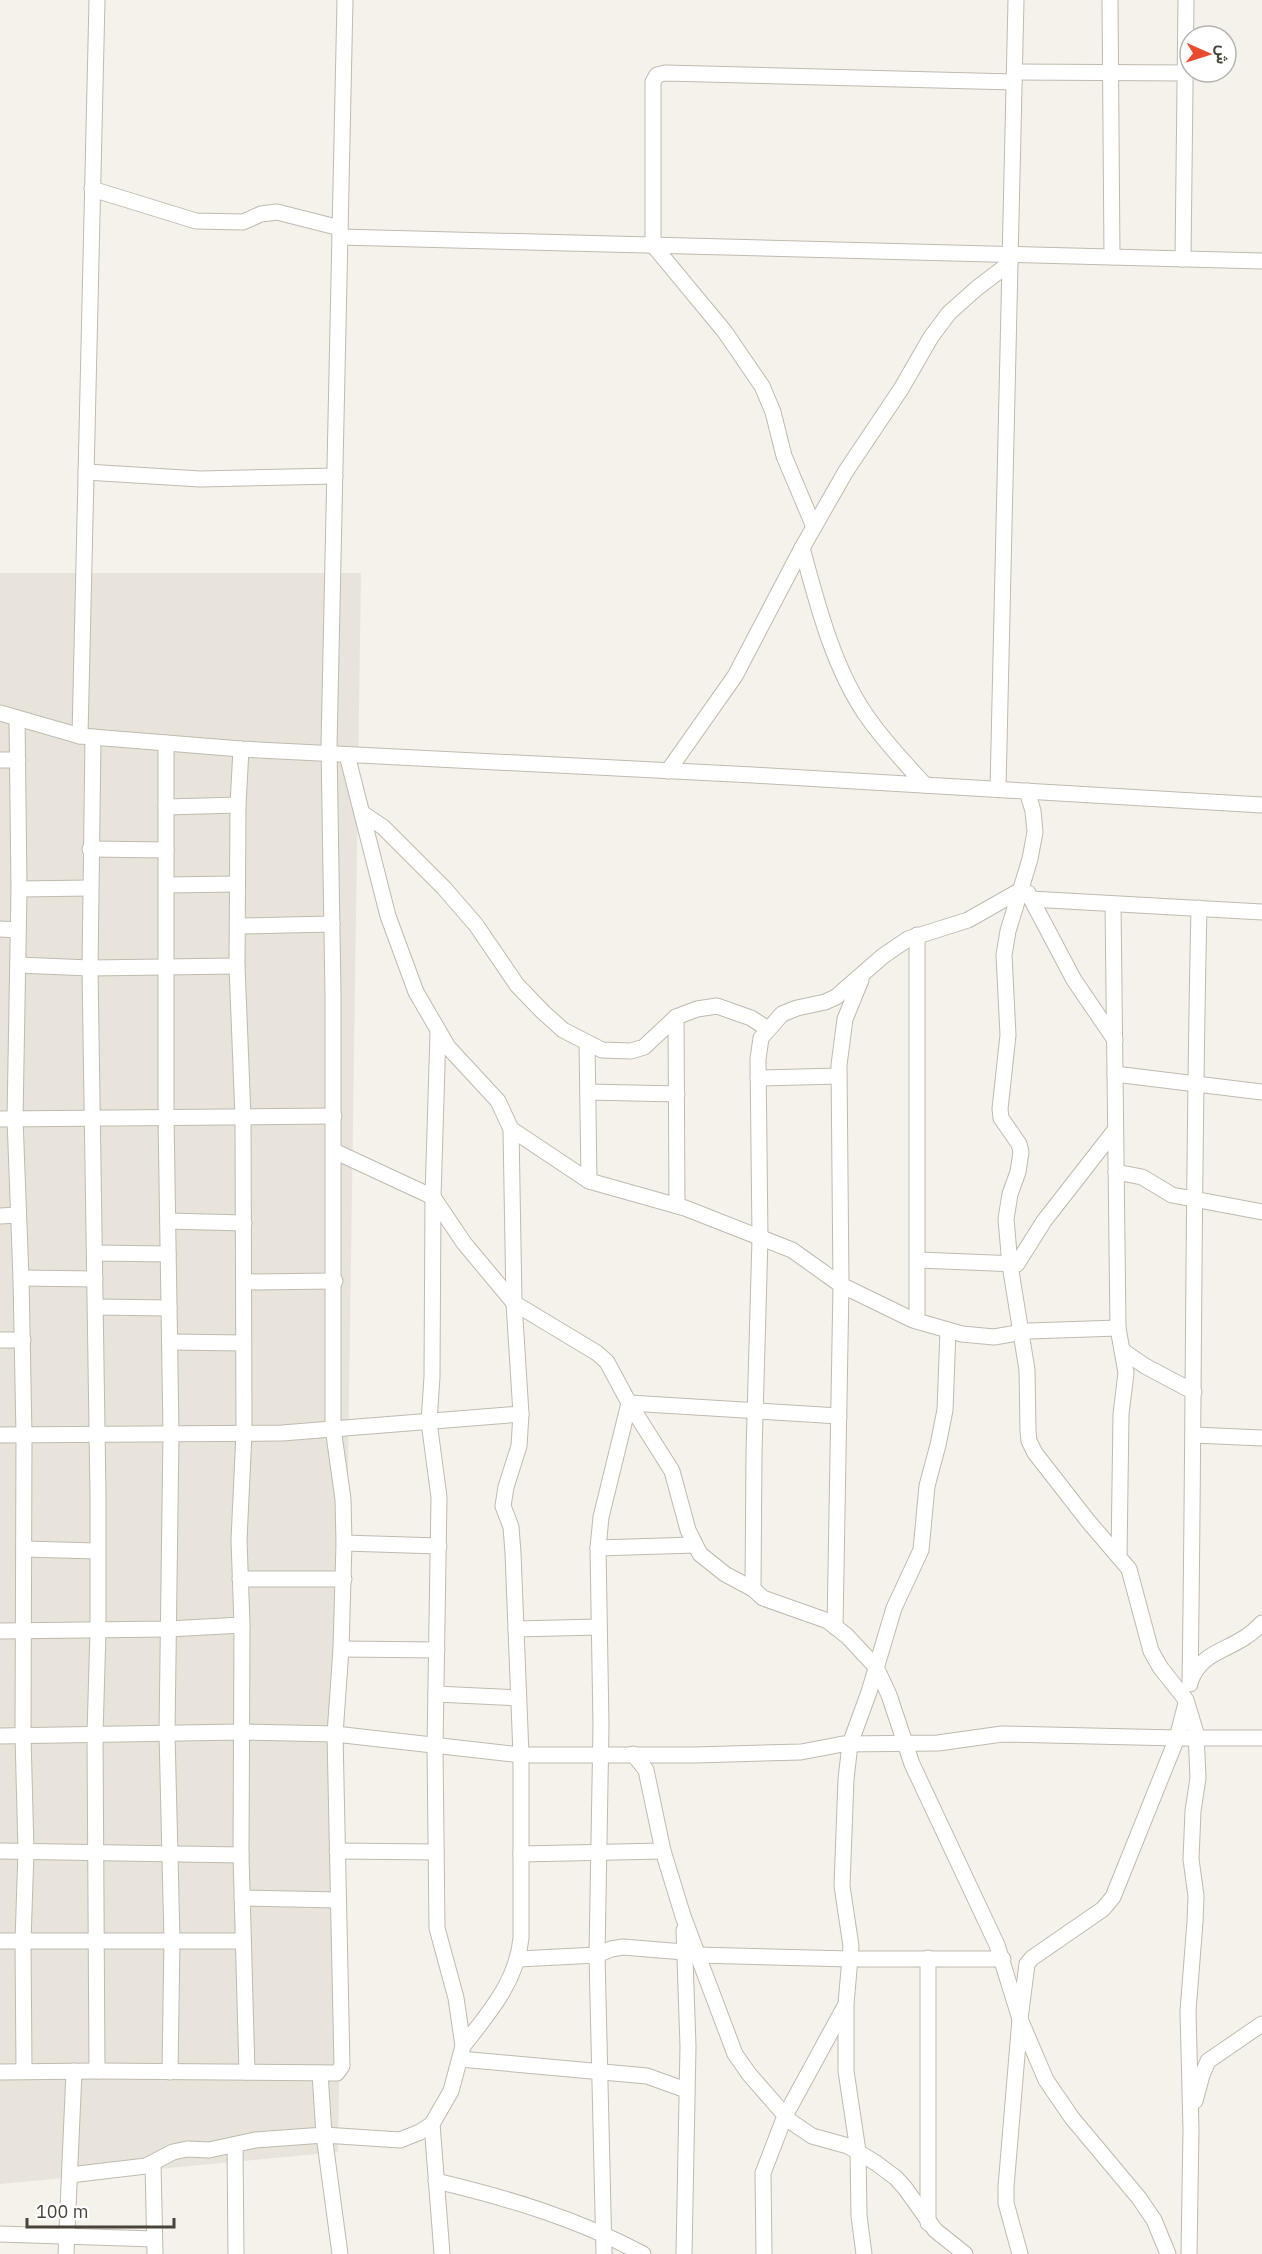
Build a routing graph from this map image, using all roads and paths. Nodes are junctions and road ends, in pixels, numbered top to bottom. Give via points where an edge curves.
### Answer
1 (97, 0) edge
2 (345, 0) edge
3 (1016, 0) edge
4 (1110, 0) edge
5 (1186, 0) edge
6 (1186, 24) edge
7 (1110, 72) junction
8 (1178, 73) edge
9 (1014, 77) junction
10 (1185, 84) edge
11 (92, 189) junction
12 (340, 233) junction
13 (653, 245) junction
14 (1112, 257) junction
15 (1010, 259) junction
16 (1183, 259) junction
17 (1262, 261) edge
18 (86, 472) junction
19 (335, 476) junction
20 (814, 527) junction
21 (802, 548) junction
22 (0, 713) edge
23 (17, 721) junction
24 (0, 725) edge
25 (87, 736) junction
26 (166, 743) junction
27 (241, 749) junction
28 (329, 754) junction
29 (346, 755) junction
30 (0, 760) edge
31 (18, 760) junction
32 (668, 771) junction
33 (926, 785) junction
34 (998, 789) junction
35 (1027, 791) junction
36 (238, 805) junction
37 (1262, 805) edge
38 (166, 807) junction
39 (362, 813) junction
40 (90, 849) junction
41 (166, 850) junction
42 (237, 884) junction
43 (167, 885) junction
44 (90, 888) junction
45 (19, 889) junction
46 (1025, 890) junction
47 (1113, 905) junction
48 (1199, 908) junction
49 (1262, 912) edge
50 (332, 924) junction
51 (238, 926) junction
52 (0, 929) edge
53 (18, 930) junction
54 (917, 934) junction
55 (18, 965) junction
56 (237, 966) junction
57 (166, 967) junction
58 (90, 968) junction
59 (865, 972) junction
60 (676, 1017) junction
61 (768, 1029) junction
62 (438, 1032) junction
63 (1115, 1040) junction
64 (587, 1043) junction
65 (1115, 1074) junction
66 (839, 1076) junction
67 (758, 1078) junction
68 (1195, 1083) junction
69 (588, 1092) junction
70 (1262, 1092) edge
71 (677, 1094) junction
72 (334, 1116) junction
73 (92, 1117) junction
74 (243, 1117) junction
75 (166, 1118) junction
76 (8, 1119) edge
77 (511, 1129) junction
78 (1115, 1130) junction
79 (334, 1151) junction
80 (1116, 1172) junction
81 (589, 1181) junction
82 (433, 1197) junction
83 (1195, 1199) junction
84 (677, 1206) junction
85 (1262, 1212) edge
86 (18, 1215) junction
87 (0, 1216) edge
88 (168, 1221) junction
89 (244, 1223) junction
90 (759, 1238) junction
91 (96, 1253) junction
92 (168, 1254) junction
93 (919, 1260) junction
94 (1010, 1265) junction
95 (21, 1278) junction
96 (95, 1279) junction
97 (334, 1281) junction
98 (244, 1282) junction
99 (841, 1285) junction
100 (514, 1304) junction
101 (96, 1307) junction
102 (169, 1308) junction
103 (917, 1321) junction
104 (1118, 1328) junction
105 (948, 1330) junction
106 (1022, 1332) junction
107 (0, 1340) edge
108 (23, 1340) junction
109 (171, 1342) junction
110 (243, 1343) junction
111 (1123, 1351) junction
112 (1194, 1392) junction
113 (629, 1403) junction
114 (755, 1410) junction
115 (522, 1414) junction
116 (839, 1416) junction
117 (429, 1422) junction
118 (333, 1428) junction
119 (171, 1433) junction
120 (244, 1433) junction
121 (0, 1435) edge
122 (24, 1435) junction
123 (97, 1435) junction
124 (1194, 1435) junction
125 (1262, 1438) edge
126 (344, 1543) junction
127 (695, 1545) junction
128 (439, 1546) junction
129 (598, 1548) junction
130 (24, 1549) junction
131 (96, 1551) junction
132 (1119, 1557) junction
133 (240, 1579) junction
134 (344, 1579) junction
135 (753, 1589) junction
136 (1262, 1623) edge
137 (242, 1625) junction
138 (599, 1627) junction
139 (835, 1627) junction
140 (168, 1629) junction
141 (516, 1629) junction
142 (0, 1631) edge
143 (24, 1631) junction
144 (98, 1631) junction
145 (341, 1649) junction
146 (437, 1650) junction
147 (876, 1667) junction
148 (1190, 1683) junction
149 (436, 1694) junction
150 (518, 1698) junction
151 (1186, 1700) junction
152 (241, 1732) junction
153 (167, 1733) junction
154 (95, 1734) junction
155 (335, 1734) junction
156 (0, 1736) edge
157 (23, 1736) junction
158 (1177, 1738) junction
159 (1197, 1738) junction
160 (1262, 1738) edge
161 (850, 1744) junction
162 (905, 1744) junction
163 (435, 1747) junction
164 (600, 1754) junction
165 (633, 1754) junction
166 (521, 1755) junction
167 (0, 1851) edge
168 (26, 1851) junction
169 (337, 1851) junction
170 (663, 1851) junction
171 (436, 1852) junction
172 (96, 1853) junction
173 (170, 1853) junction
174 (598, 1853) junction
175 (521, 1854) junction
176 (242, 1855) junction
177 (242, 1898) junction
178 (338, 1900) junction
179 (172, 1940) junction
180 (0, 1941) edge
181 (23, 1941) junction
182 (97, 1941) junction
183 (243, 1941) junction
184 (690, 1953) junction
185 (597, 1955) junction
186 (928, 1958) junction
187 (519, 1959) junction
188 (850, 1959) junction
189 (1003, 1959) junction
190 (846, 2004) junction
191 (1020, 2019) junction
192 (1262, 2024) edge
193 (462, 2053) junction
194 (600, 2070) junction
195 (24, 2071) junction
196 (74, 2071) junction
197 (97, 2071) junction
198 (0, 2072) edge
199 (170, 2072) junction
200 (247, 2072) junction
201 (320, 2073) junction
202 (686, 2090) junction
203 (785, 2116) junction
204 (1191, 2116) junction
205 (432, 2124) junction
206 (324, 2135) junction
207 (235, 2145) junction
208 (858, 2151) junction
209 (153, 2163) junction
210 (70, 2175) junction
211 (436, 2181) junction
212 (928, 2223) junction
213 (604, 2233) junction
214 (0, 2234) edge
215 (67, 2235) junction
216 (154, 2247) edge
217 (66, 2254) edge
218 (236, 2254) edge
219 (340, 2254) edge
220 (442, 2254) edge
221 (603, 2254) edge
222 (643, 2254) edge
223 (684, 2254) edge
224 (764, 2254) edge
225 (864, 2254) edge
226 (965, 2254) edge
227 (1020, 2254) edge
228 (1168, 2254) edge
229 (1189, 2254) edge

1 - 11 street
2 - 12 street
3 - 9 street
4 - 7 street
5 - 6 street
7 - 8 street
7 - 9 street
7 - 14 street
9 - 13 street via 657,75 653,82
9 - 15 street
10 - 16 street
11 - 12 street via 196,220 243,222 277,212
11 - 18 street
12 - 13 street
12 - 19 street
13 - 15 street
13 - 20 street via 725,332 762,386 784,456
14 - 15 street
14 - 16 street
15 - 20 street via 939,326
15 - 34 street
16 - 17 street
18 - 19 street via 201,479
18 - 25 street
19 - 28 street
20 - 21 street
21 - 32 street via 735,676
21 - 33 street via 818,608 851,687 882,736
22 - 23 street
23 - 24 street
23 - 25 street
23 - 31 street
25 - 26 street
25 - 40 street
26 - 27 street
26 - 38 street
27 - 28 street
27 - 36 street
28 - 29 street
28 - 50 street
29 - 32 street
29 - 39 street
30 - 31 street
31 - 45 street
32 - 33 street
33 - 34 street
34 - 35 street
35 - 37 street
35 - 46 street via 1035,832
36 - 38 street
36 - 42 street
38 - 41 street
39 - 62 street via 401,954
39 - 64 street via 383,827 444,888 476,925 517,985 563,1030
40 - 41 street
40 - 44 street
41 - 43 street
42 - 43 street
42 - 51 street
43 - 57 street
44 - 45 street
44 - 58 street
45 - 53 street
46 - 47 street
46 - 54 street via 968,920
46 - 63 street via 1074,980
46 - 94 street via 1008,931 1004,955 1008,1035 1000,1109 1001,1118 1021,1152 1007,1208
47 - 48 street
47 - 63 street
48 - 49 street
48 - 68 street
50 - 51 street
50 - 72 street
51 - 56 street
52 - 53 street
53 - 55 street
54 - 59 street
54 - 93 street
55 - 58 street
55 - 76 street
56 - 57 street
56 - 74 street
57 - 58 street
57 - 75 street
58 - 73 street
59 - 61 street via 836,997 790,1010
59 - 66 street via 845,1019
60 - 61 street via 717,1006 751,1018
60 - 64 street via 644,1047 631,1052 602,1050
60 - 71 street
61 - 67 street via 759,1046
62 - 77 street via 498,1101
62 - 82 street
63 - 65 street
64 - 69 street
65 - 68 street
65 - 78 street
66 - 67 street
66 - 99 street
67 - 90 street
68 - 70 street
68 - 83 street
69 - 71 street
69 - 81 street
71 - 84 street
72 - 74 street
72 - 79 street
73 - 75 street
73 - 76 street
73 - 91 street
74 - 75 street
74 - 89 street
75 - 88 street
76 - 86 street
77 - 81 street
77 - 100 street
78 - 80 street
78 - 94 street via 1044,1221 1018,1263
79 - 82 street
79 - 97 street
80 - 83 street via 1142,1177 1172,1195
80 - 104 street
81 - 84 street
82 - 100 street via 464,1243
82 - 117 street
83 - 85 street
83 - 112 street
84 - 90 street
86 - 87 street
86 - 95 street
88 - 89 street
88 - 92 street
89 - 98 street
90 - 99 street via 792,1250
90 - 114 street
91 - 92 street
91 - 96 street
92 - 102 street
93 - 94 street
93 - 103 street
94 - 106 street
95 - 96 street
95 - 108 street
96 - 101 street
97 - 98 street
97 - 118 street
98 - 110 street
99 - 103 street
99 - 116 street
100 - 113 street via 597,1353
100 - 115 street
101 - 102 street
101 - 123 street
102 - 109 street
103 - 105 street
104 - 106 street
104 - 111 street
105 - 106 street via 994,1337
105 - 147 street via 947,1393 939,1445 928,1480 922,1542 894,1608
106 - 132 street via 1032,1447
107 - 108 street
108 - 122 street
109 - 110 street
109 - 119 street
110 - 120 street
111 - 112 street
111 - 132 street via 1126,1373 1121,1414
112 - 124 street
113 - 114 street
113 - 127 street via 672,1471
113 - 129 street
114 - 116 street
114 - 135 street
115 - 117 street
115 - 141 street via 519,1446 503,1506 511,1527
116 - 139 street
117 - 118 street
117 - 128 street via 439,1497
118 - 120 street
118 - 126 street via 343,1499
119 - 120 street
119 - 123 street
119 - 140 street
120 - 133 street
121 - 122 street
122 - 123 street
122 - 130 street
123 - 131 street
124 - 125 street
124 - 148 street
126 - 128 street
126 - 134 street
127 - 129 street
127 - 135 street via 711,1564
128 - 146 street
129 - 138 street
130 - 131 street
130 - 143 street
131 - 144 street
132 - 151 street via 1132,1576 1151,1651
133 - 134 street
133 - 137 street
134 - 145 street
135 - 139 street via 763,1598
136 - 148 street via 1247,1636 1203,1660
137 - 140 street
137 - 152 street
138 - 141 street
138 - 164 street
139 - 147 street
140 - 144 street
140 - 153 street
141 - 150 street
142 - 143 street
143 - 144 street
143 - 157 street
144 - 154 street
145 - 146 street
145 - 155 street
146 - 149 street
147 - 161 street
147 - 162 street
148 - 151 street
149 - 150 street
149 - 163 street
150 - 166 street
151 - 158 street
151 - 159 street
152 - 153 street
152 - 155 street
152 - 176 street
153 - 154 street
153 - 173 street
154 - 157 street
154 - 172 street
155 - 163 street
155 - 169 street
156 - 157 street
157 - 168 street
158 - 159 street
158 - 162 street via 1002,1734
158 - 191 street via 1113,1897 1103,1909 1027,1964
159 - 160 street
159 - 204 street via 1191,1859 1195,1914 1188,2011
161 - 162 street
161 - 165 street via 801,1752
161 - 188 street via 842,1886
162 - 189 street
163 - 166 street
163 - 171 street
164 - 165 street
164 - 166 street
164 - 174 street
165 - 170 street via 646,1770
166 - 175 street
167 - 168 street
168 - 172 street
168 - 181 street
169 - 171 street
169 - 178 street
170 - 174 street
170 - 184 street
171 - 193 street via 437,1928 456,1998
172 - 173 street
172 - 182 street
173 - 176 street
173 - 179 street
174 - 175 street
174 - 185 street
175 - 187 street
176 - 177 street
177 - 178 street
177 - 183 street
178 - 201 street via 342,2066 337,2073
179 - 182 street
179 - 183 street
179 - 199 street
180 - 181 street
181 - 182 street
181 - 195 street
182 - 197 street
183 - 200 street
184 - 185 street via 623,1947
184 - 188 street
184 - 202 street
184 - 203 street via 719,2008 735,2054
185 - 187 street
185 - 194 street
186 - 188 street
186 - 189 street
186 - 212 street
187 - 193 street via 500,1997
188 - 190 street
189 - 191 street
190 - 203 street
190 - 208 street via 848,2092
191 - 227 street via 1006,2187
191 - 228 street via 1056,2097 1139,2198 1154,2220
192 - 204 street via 1208,2061
193 - 194 street
193 - 205 street via 451,2091
194 - 202 street via 647,2076
194 - 213 street
195 - 196 street
195 - 198 street
196 - 197 street
196 - 210 street
197 - 199 street
199 - 200 street
200 - 201 street
201 - 206 street
202 - 223 street
203 - 208 street via 812,2136
203 - 224 street via 763,2173
204 - 229 street
205 - 206 street via 400,2140
205 - 211 street
206 - 207 street
206 - 219 street
207 - 209 street via 181,2150
207 - 218 street
208 - 212 street via 896,2178
208 - 225 street
209 - 210 street
209 - 216 street
210 - 215 street
211 - 213 street via 495,2194
211 - 220 street
212 - 226 street
213 - 221 street
213 - 222 street
214 - 215 street
215 - 216 street
215 - 217 street

